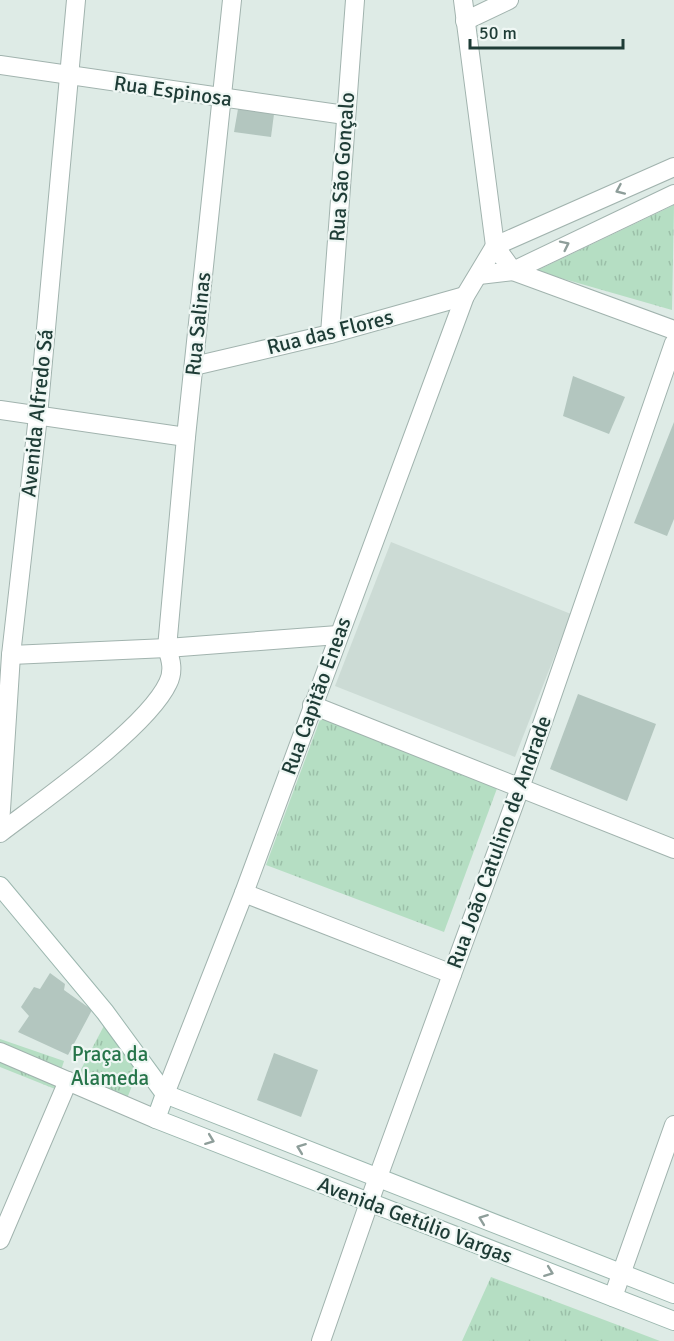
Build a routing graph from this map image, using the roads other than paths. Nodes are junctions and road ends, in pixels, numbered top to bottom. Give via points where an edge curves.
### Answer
1 (76, 0) edge
2 (232, 0) edge
3 (355, 0) edge
4 (463, 0) edge
5 (509, 0) edge
6 (465, 21) junction
7 (0, 65) edge
8 (68, 76) junction
9 (221, 98) junction
10 (345, 115) junction
11 (674, 167) edge
12 (674, 194) edge
13 (495, 246) junction
14 (513, 271) junction
15 (479, 275) junction
16 (465, 296) junction
17 (674, 330) edge
18 (330, 334) junction
19 (674, 343) edge
20 (194, 366) junction
21 (0, 410) edge
22 (38, 416) junction
23 (186, 437) junction
24 (338, 635) junction
25 (167, 648) junction
26 (11, 655) junction
27 (312, 705) junction
28 (520, 788) junction
29 (0, 825) edge
30 (0, 833) edge
31 (674, 849) edge
32 (0, 886) edge
33 (244, 893) junction
34 (452, 974) junction
35 (0, 1053) edge
36 (68, 1081) junction
37 (165, 1094) junction
38 (156, 1119) junction
39 (674, 1125) edge
40 (378, 1177) junction
41 (370, 1202) junction
42 (0, 1240) edge
43 (621, 1273) junction
44 (674, 1294) edge
45 (613, 1297) junction
46 (674, 1321) edge
47 (321, 1341) edge

1 - 8 street, Avenida Alfredo Sá
2 - 9 street, Rua Salinas
3 - 10 street, Rua São Gonçalo
4 - 6 street
5 - 6 street
6 - 13 street
7 - 8 street, Rua Espinosa
8 - 9 street, Rua Espinosa
8 - 22 street, Avenida Alfredo Sá
9 - 10 street, Rua Espinosa
9 - 20 street, Rua Salinas
10 - 18 street, Rua São Gonçalo
11 -> 13 street
14 -> 12 street
13 - 14 street
13 - 15 street, Rua Capitão Eneas
14 - 15 street
14 - 17 street
15 - 16 street, Rua Capitão Eneas
16 - 18 street, Rua das Flores
16 - 24 street, Rua Capitão Eneas
18 - 20 street, Rua das Flores
19 - 28 street, Rua João Catulino de Andrade
20 - 23 street, Rua Salinas
21 - 22 street
22 - 23 street
22 - 26 street, Avenida Alfredo Sá
23 - 25 street, Rua Salinas
24 - 25 street
24 - 27 street, Rua Capitão Eneas
25 - 26 street
25 - 30 street, Rua Salinas via 172,672 169,682 133,725
26 - 29 street, Avenida Alfredo Sá
27 - 28 street
27 - 33 street, Rua Capitão Eneas
28 - 31 street
28 - 34 street, Rua João Catulino de Andrade
32 - 37 street via 105,1012
33 - 34 street
33 - 37 street, Rua Capitão Eneas
34 - 40 street, Rua João Catulino de Andrade
35 - 36 street, Avenida Getúlio Vargas
36 - 38 street, Avenida Getúlio Vargas
36 - 42 street
37 - 38 street, Rua Capitão Eneas
40 -> 37 street, Avenida Getúlio Vargas
38 -> 41 street, Avenida Getúlio Vargas
39 - 43 street
40 - 41 street, Rua João Catulino de Andrade
43 -> 40 street, Avenida Getúlio Vargas
41 -> 45 street, Avenida Getúlio Vargas
41 - 47 street, Rua João Catulino de Andrade
43 - 44 street, Avenida Getúlio Vargas
43 - 45 street
45 - 46 street, Avenida Getúlio Vargas

